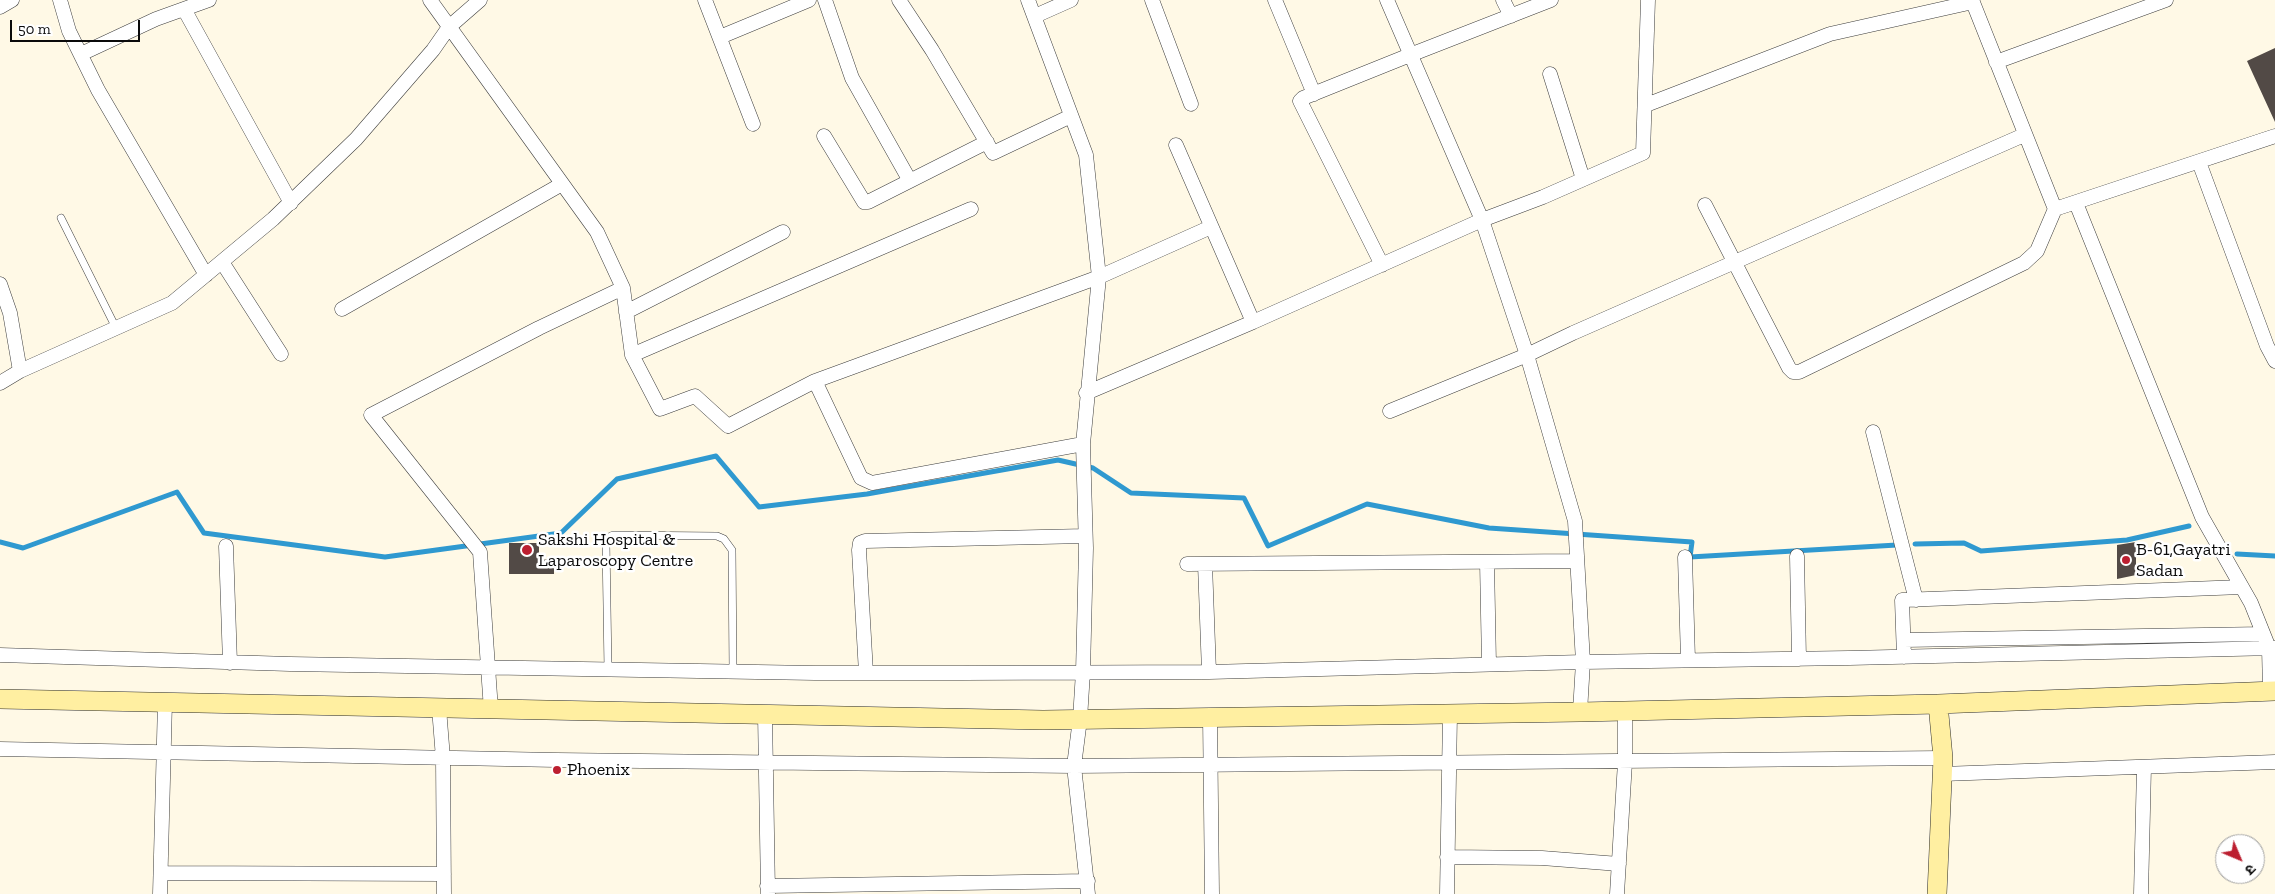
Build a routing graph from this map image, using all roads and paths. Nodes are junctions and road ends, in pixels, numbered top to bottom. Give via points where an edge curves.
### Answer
1 (12, 0) edge
2 (60, 0) edge
3 (209, 0) edge
4 (430, 0) edge
5 (480, 0) edge
6 (705, 0) edge
7 (809, 0) edge
8 (825, 0) edge
9 (899, 0) edge
10 (1028, 0) edge
11 (1071, 0) edge
12 (1152, 0) edge
13 (1276, 0) edge
14 (1386, 0) edge
15 (1503, 0) edge
16 (1552, 0) edge
17 (1648, 0) edge
18 (2166, 0) edge
19 (1972, 1) edge
20 (0, 7) edge
21 (184, 9) junction
22 (1035, 16) junction
23 (1511, 16) junction
24 (449, 27) junction
25 (720, 37) junction
26 (81, 54) junction
27 (1410, 55) junction
28 (1996, 62) junction
29 (1550, 74) dead end
30 (1314, 94) junction
31 (1191, 104) dead end
32 (1646, 105) junction
33 (1071, 116) junction
34 (753, 124) dead end
35 (2024, 135) junction
36 (824, 136) dead end
37 (2275, 136) edge
38 (987, 142) junction
39 (1176, 145) dead end
40 (2199, 162) junction
41 (1583, 179) junction
42 (910, 181) junction
43 (562, 184) junction
44 (291, 203) junction
45 (2076, 203) junction
46 (1705, 205) dead end
47 (971, 208) dead end
48 (2055, 209) junction
49 (61, 218) dead end
50 (1482, 220) junction
51 (1211, 227) junction
52 (783, 232) dead end
53 (222, 262) junction
54 (1736, 262) junction
55 (1382, 265) junction
56 (206, 276) junction
57 (1099, 277) junction
58 (0, 284) edge
59 (624, 288) junction
60 (342, 309) dead end
61 (626, 312) junction
62 (1253, 322) junction
63 (116, 328) junction
64 (281, 354) dead end
65 (1527, 355) junction
66 (632, 356) junction
67 (2275, 361) edge
68 (20, 372) junction
69 (815, 381) junction
70 (0, 383) edge
71 (1086, 393) junction
72 (1390, 411) dead end
73 (1873, 432) dead end
74 (1083, 444) junction
75 (1085, 536) junction
76 (226, 546) dead end
77 (1797, 556) dead end
78 (1685, 557) dead end
79 (1577, 561) junction
80 (1487, 562) junction
81 (1188, 564) dead end
82 (1205, 564) junction
83 (2242, 587) junction
84 (1916, 600) junction
85 (2263, 634) junction
86 (1904, 640) junction
87 (2272, 648) edge
88 (0, 655) edge
89 (1904, 657) junction
90 (1799, 659) junction
91 (1688, 660) junction
92 (230, 662) junction
93 (1583, 662) junction
94 (1489, 664) junction
95 (489, 668) junction
96 (608, 669) junction
97 (733, 671) junction
98 (1083, 672) junction
99 (1209, 672) junction
100 (866, 673) junction
101 (2272, 691) edge
102 (0, 699) edge
103 (165, 702) junction
104 (1938, 704) junction
105 (439, 708) junction
106 (491, 710) junction
107 (1580, 712) junction
108 (1625, 712) junction
109 (766, 714) junction
110 (1450, 714) junction
111 (1210, 716) junction
112 (1080, 719) junction
113 (0, 749) edge
114 (165, 752) junction
115 (443, 758) junction
116 (765, 762) junction
117 (1625, 762) junction
118 (2275, 762) edge
119 (1449, 764) junction
120 (1074, 766) junction
121 (1210, 766) junction
122 (1943, 766) junction
123 (2144, 767) junction
124 (1447, 857) junction
125 (1619, 864) junction
126 (162, 873) junction
127 (444, 874) junction
128 (1088, 888) edge
129 (767, 890) edge
130 (160, 894) edge
131 (444, 894) edge
132 (1212, 894) edge
133 (1447, 894) edge
134 (1617, 894) edge
135 (1937, 894) edge
136 (2142, 894) edge

1 - 20 street
2 - 26 street
3 - 21 street
4 - 24 street
5 - 24 street
6 - 25 street
7 - 25 street
8 - 42 street via 852,78
9 - 38 street
10 - 22 street
11 - 22 street
12 - 31 street
13 - 30 street
14 - 27 street
15 - 23 street
16 - 23 street
17 - 32 street
18 - 28 street
19 - 28 street
19 - 32 street via 1830,34
21 - 26 street
21 - 44 street
22 - 33 street
23 - 27 street
24 - 43 street
24 - 44 street via 356,139
25 - 34 street
26 - 56 street via 98,90
27 - 30 street
27 - 50 street
28 - 35 street
29 - 41 street
30 - 55 street via 1303,98 1301,105
32 - 41 street via 1644,153
33 - 38 street via 994,153
33 - 57 street via 1086,155
35 - 48 street
35 - 54 street
36 - 42 street via 864,202
37 - 40 street
38 - 42 street
39 - 51 street
40 - 45 street
40 - 67 street
41 - 50 street
43 - 59 street via 596,232
43 - 60 street
44 - 53 street
45 - 48 street
45 - 83 street via 2202,517
46 - 54 street
47 - 66 street
48 - 54 street via 2037,251 2024,263 1799,372 1789,368
49 - 63 lane
50 - 55 street
50 - 65 street
51 - 57 street
51 - 62 street
52 - 61 street
53 - 56 street
53 - 64 street
54 - 65 street
55 - 62 street
56 - 63 street via 172,304
57 - 69 street
57 - 71 street
58 - 68 street via 10,313
59 - 61 street
59 - 95 street via 539,328 372,415 480,552
61 - 66 street
62 - 71 street
63 - 68 street
65 - 72 street
65 - 79 street via 1575,521
66 - 69 street via 660,409 695,396 728,426
68 - 70 street
69 - 74 street via 861,478 872,483
71 - 74 street
73 - 84 street
74 - 75 street
75 - 98 street
75 - 100 street via 860,543
76 - 92 street
77 - 90 street
78 - 91 street
79 - 80 street
79 - 93 street
80 - 82 street
80 - 94 street
81 - 82 street
82 - 99 street
83 - 84 street
83 - 85 street
84 - 86 street via 1902,600
85 - 86 street
85 - 87 street
86 - 89 street
87 - 89 street
87 - 101 street
88 - 92 street
89 - 90 street
90 - 91 street
91 - 93 street
92 - 95 street
93 - 94 street
93 - 107 street
94 - 99 street
95 - 96 street
95 - 106 street
96 - 97 street
96 - 97 lane via 606,544 609,537 717,536 724,539 732,550
97 - 100 street
98 - 99 street
98 - 100 street
98 - 112 street
101 - 104 main road
102 - 103 main road
103 - 105 main road
103 - 114 street
104 - 108 main road
104 - 122 main road
105 - 106 main road
105 - 115 street
106 - 109 main road
107 - 108 main road
107 - 110 main road
108 - 117 street
109 - 112 main road
109 - 116 street
110 - 111 main road
110 - 119 street
111 - 112 main road
111 - 121 street
112 - 120 street
113 - 114 street
114 - 115 street
114 - 126 street
115 - 116 street
115 - 127 street
116 - 120 street
116 - 129 street
117 - 119 street
117 - 122 street
117 - 125 street
118 - 123 street
119 - 121 street
119 - 124 street
120 - 121 street
120 - 128 street
121 - 132 street
122 - 123 street
122 - 135 main road
123 - 136 street
124 - 125 street via 1542,858
124 - 133 street
125 - 134 street
126 - 127 street
126 - 130 street
127 - 131 street
128 - 129 street

